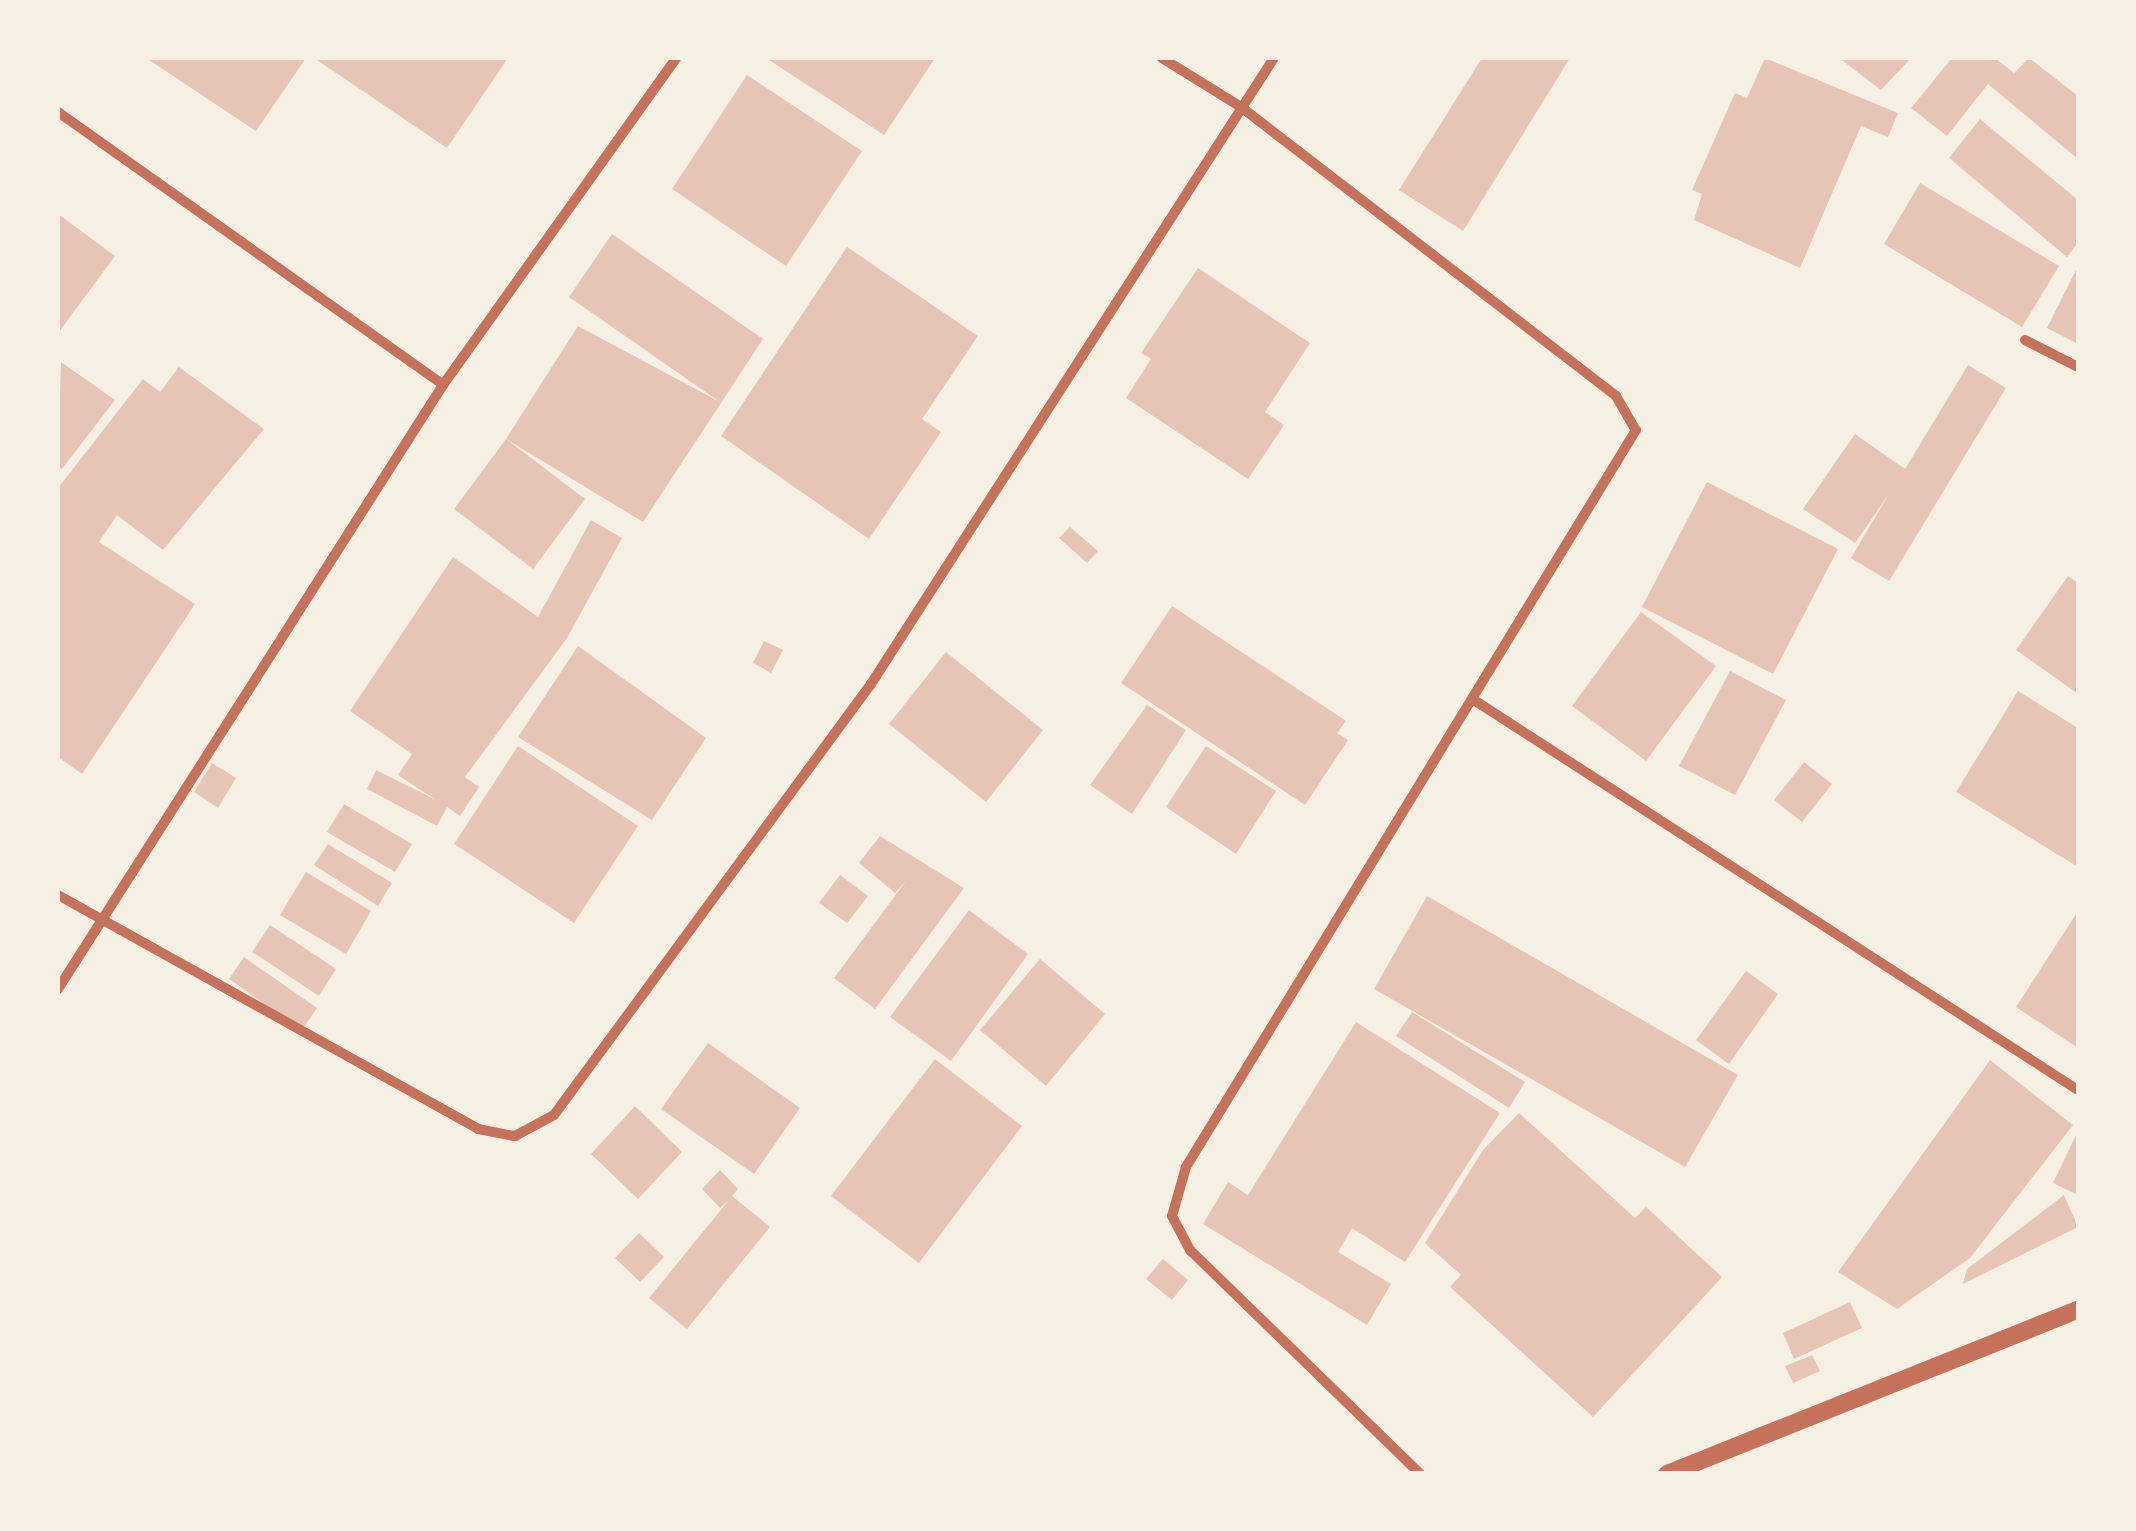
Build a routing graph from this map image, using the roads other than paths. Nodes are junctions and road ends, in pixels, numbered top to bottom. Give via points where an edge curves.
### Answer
1 (676, 58) edge
2 (1162, 58) edge
3 (1274, 58) edge
4 (1241, 107) junction
5 (58, 112) edge
6 (2025, 340) dead end
7 (2078, 367) edge
8 (443, 385) junction
9 (1477, 702) junction
10 (58, 895) edge
11 (101, 924) junction
12 (58, 989) edge
13 (2078, 1090) edge
14 (2078, 1310) edge
15 (1420, 1474) edge
16 (1667, 1474) edge

1 - 8 street
2 - 4 street
3 - 4 street
4 - 9 street via 1616,396 1636,430
4 - 11 street via 871,684 554,1116 516,1136 478,1129
5 - 8 street
6 - 7 street
8 - 11 street
9 - 13 street
9 - 15 street via 1186,1167 1172,1216 1191,1251
10 - 11 street
11 - 12 street
14 - 16 street

